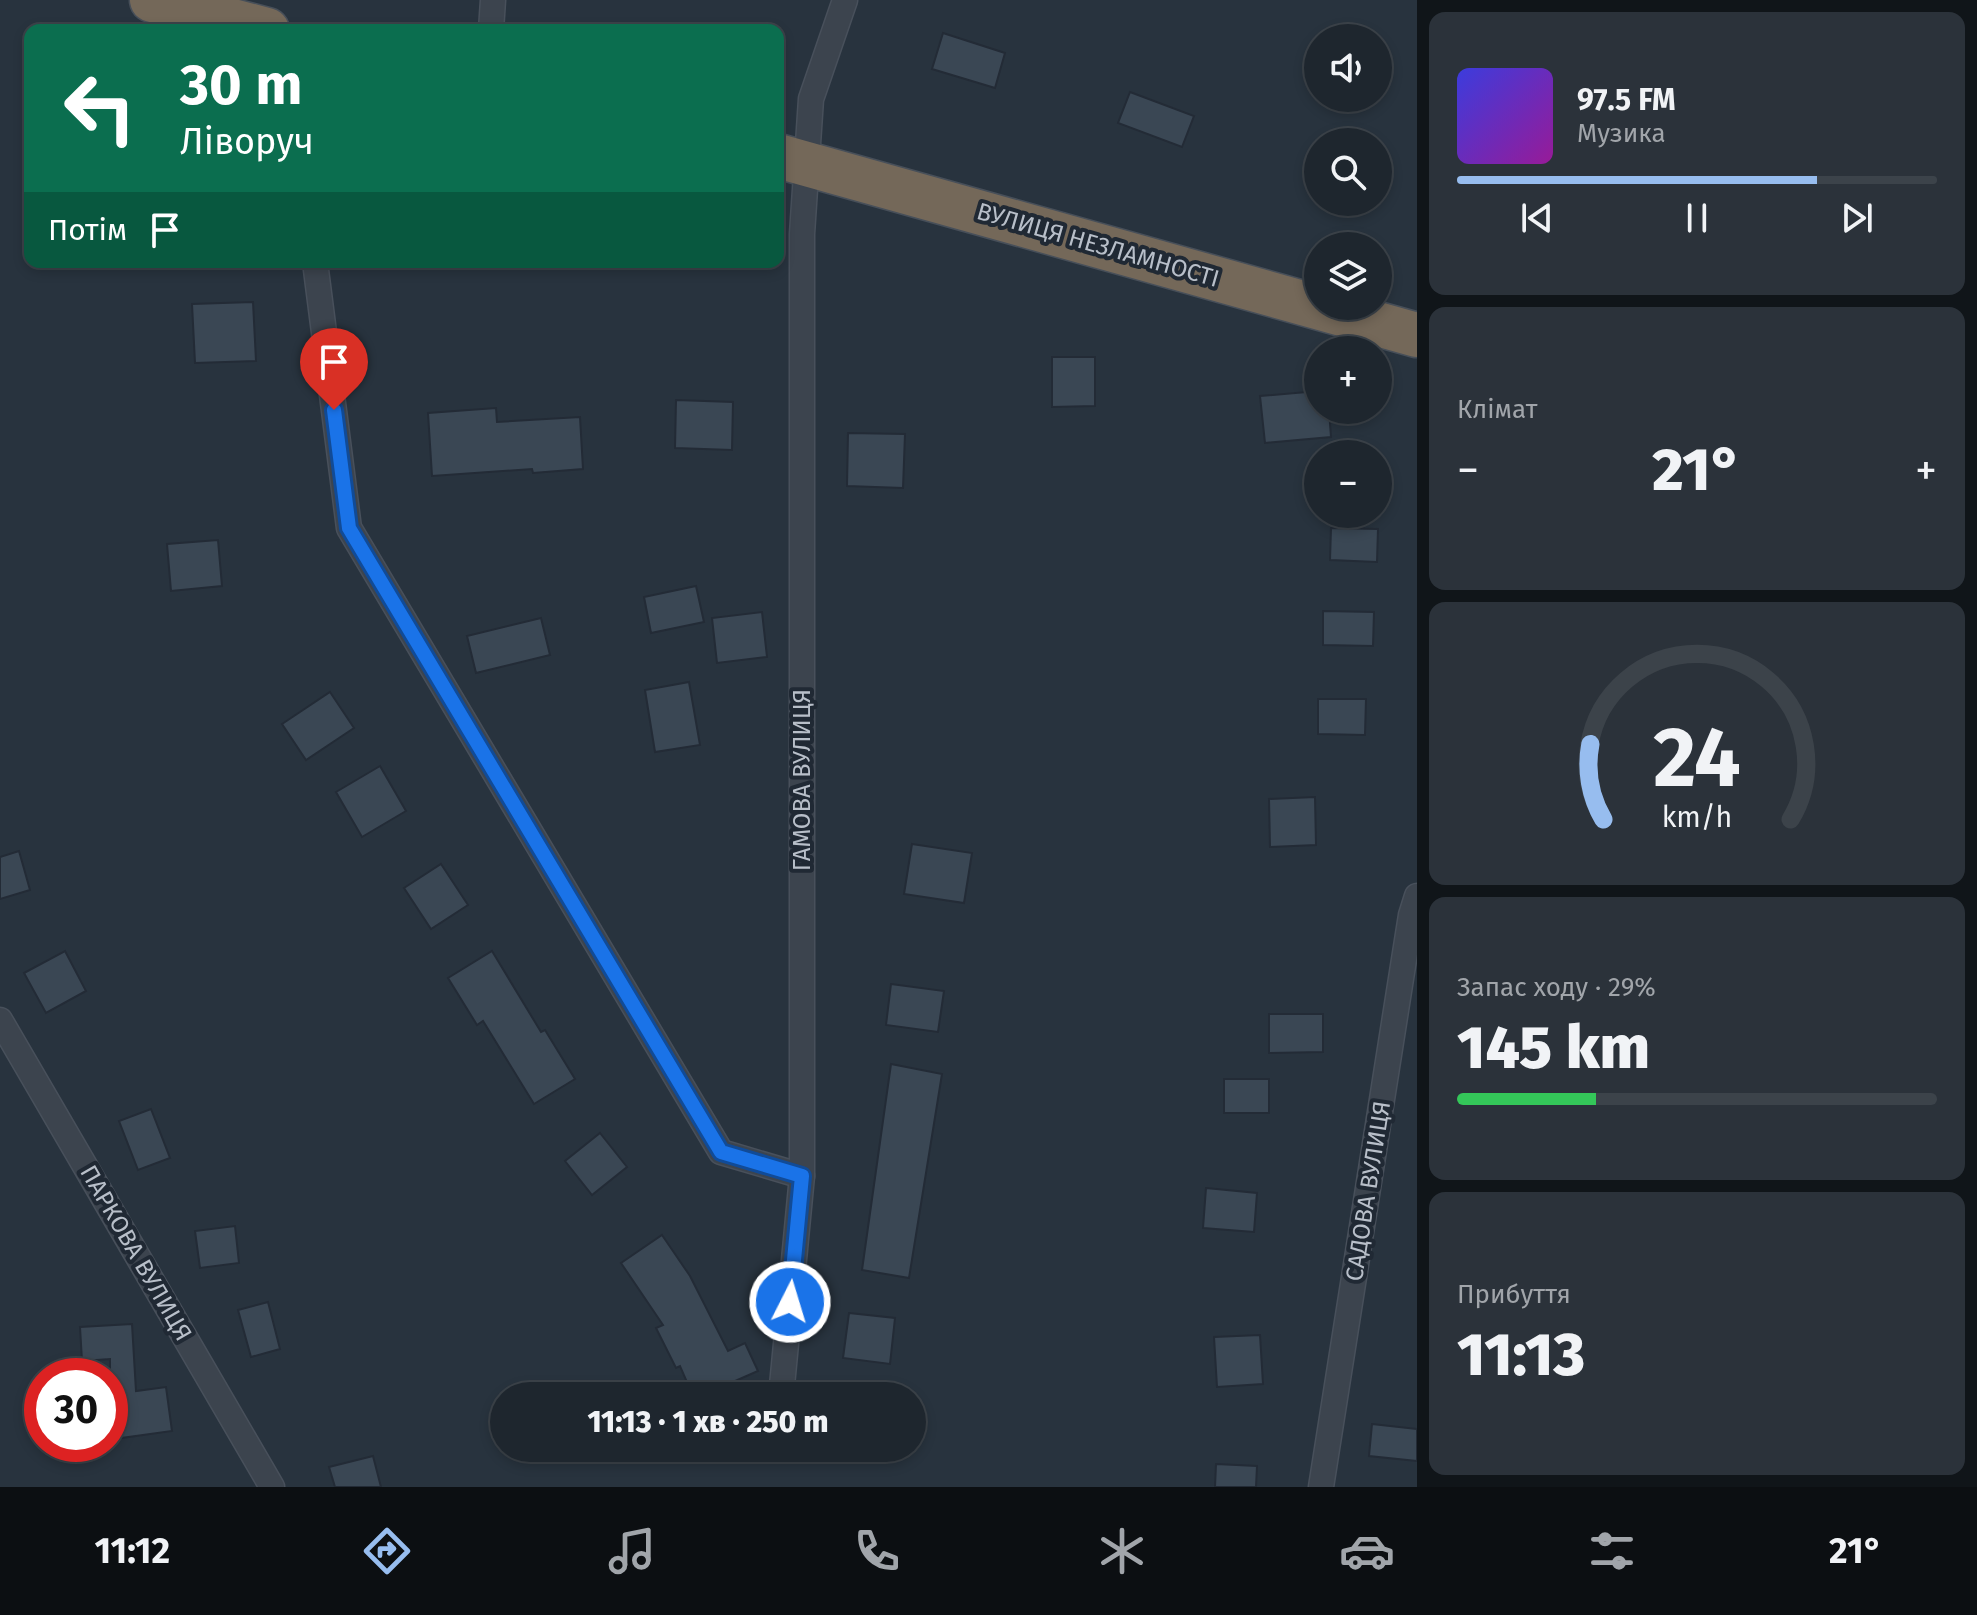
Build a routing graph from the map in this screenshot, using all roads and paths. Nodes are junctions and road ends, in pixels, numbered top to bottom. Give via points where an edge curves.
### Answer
1 (152, 0) edge
2 (493, 0) edge
3 (845, 0) edge
4 (244, 24) edge
5 (491, 24) edge
6 (792, 160) edge
7 (316, 268) edge
8 (1417, 335) edge
9 (1417, 896) edge
10 (0, 1020) edge
11 (802, 1176) junction
12 (782, 1382) edge
13 (272, 1487) edge
14 (1321, 1487) edge

1 - 4 highway
2 - 5 street
3 - 6 street, ГАМОВА ВУЛИЦЯ
6 - 8 highway, ВУЛИЦЯ НЕЗЛАМНОСТІ
6 - 11 street, ГАМОВА ВУЛИЦЯ via 802,234
7 - 11 street via 349,528 721,1152
9 - 14 street, САДОВА ВУЛИЦЯ
10 - 13 street, ПАРКОВА ВУЛИЦЯ
11 - 12 street, ГАМОВА ВУЛИЦЯ

